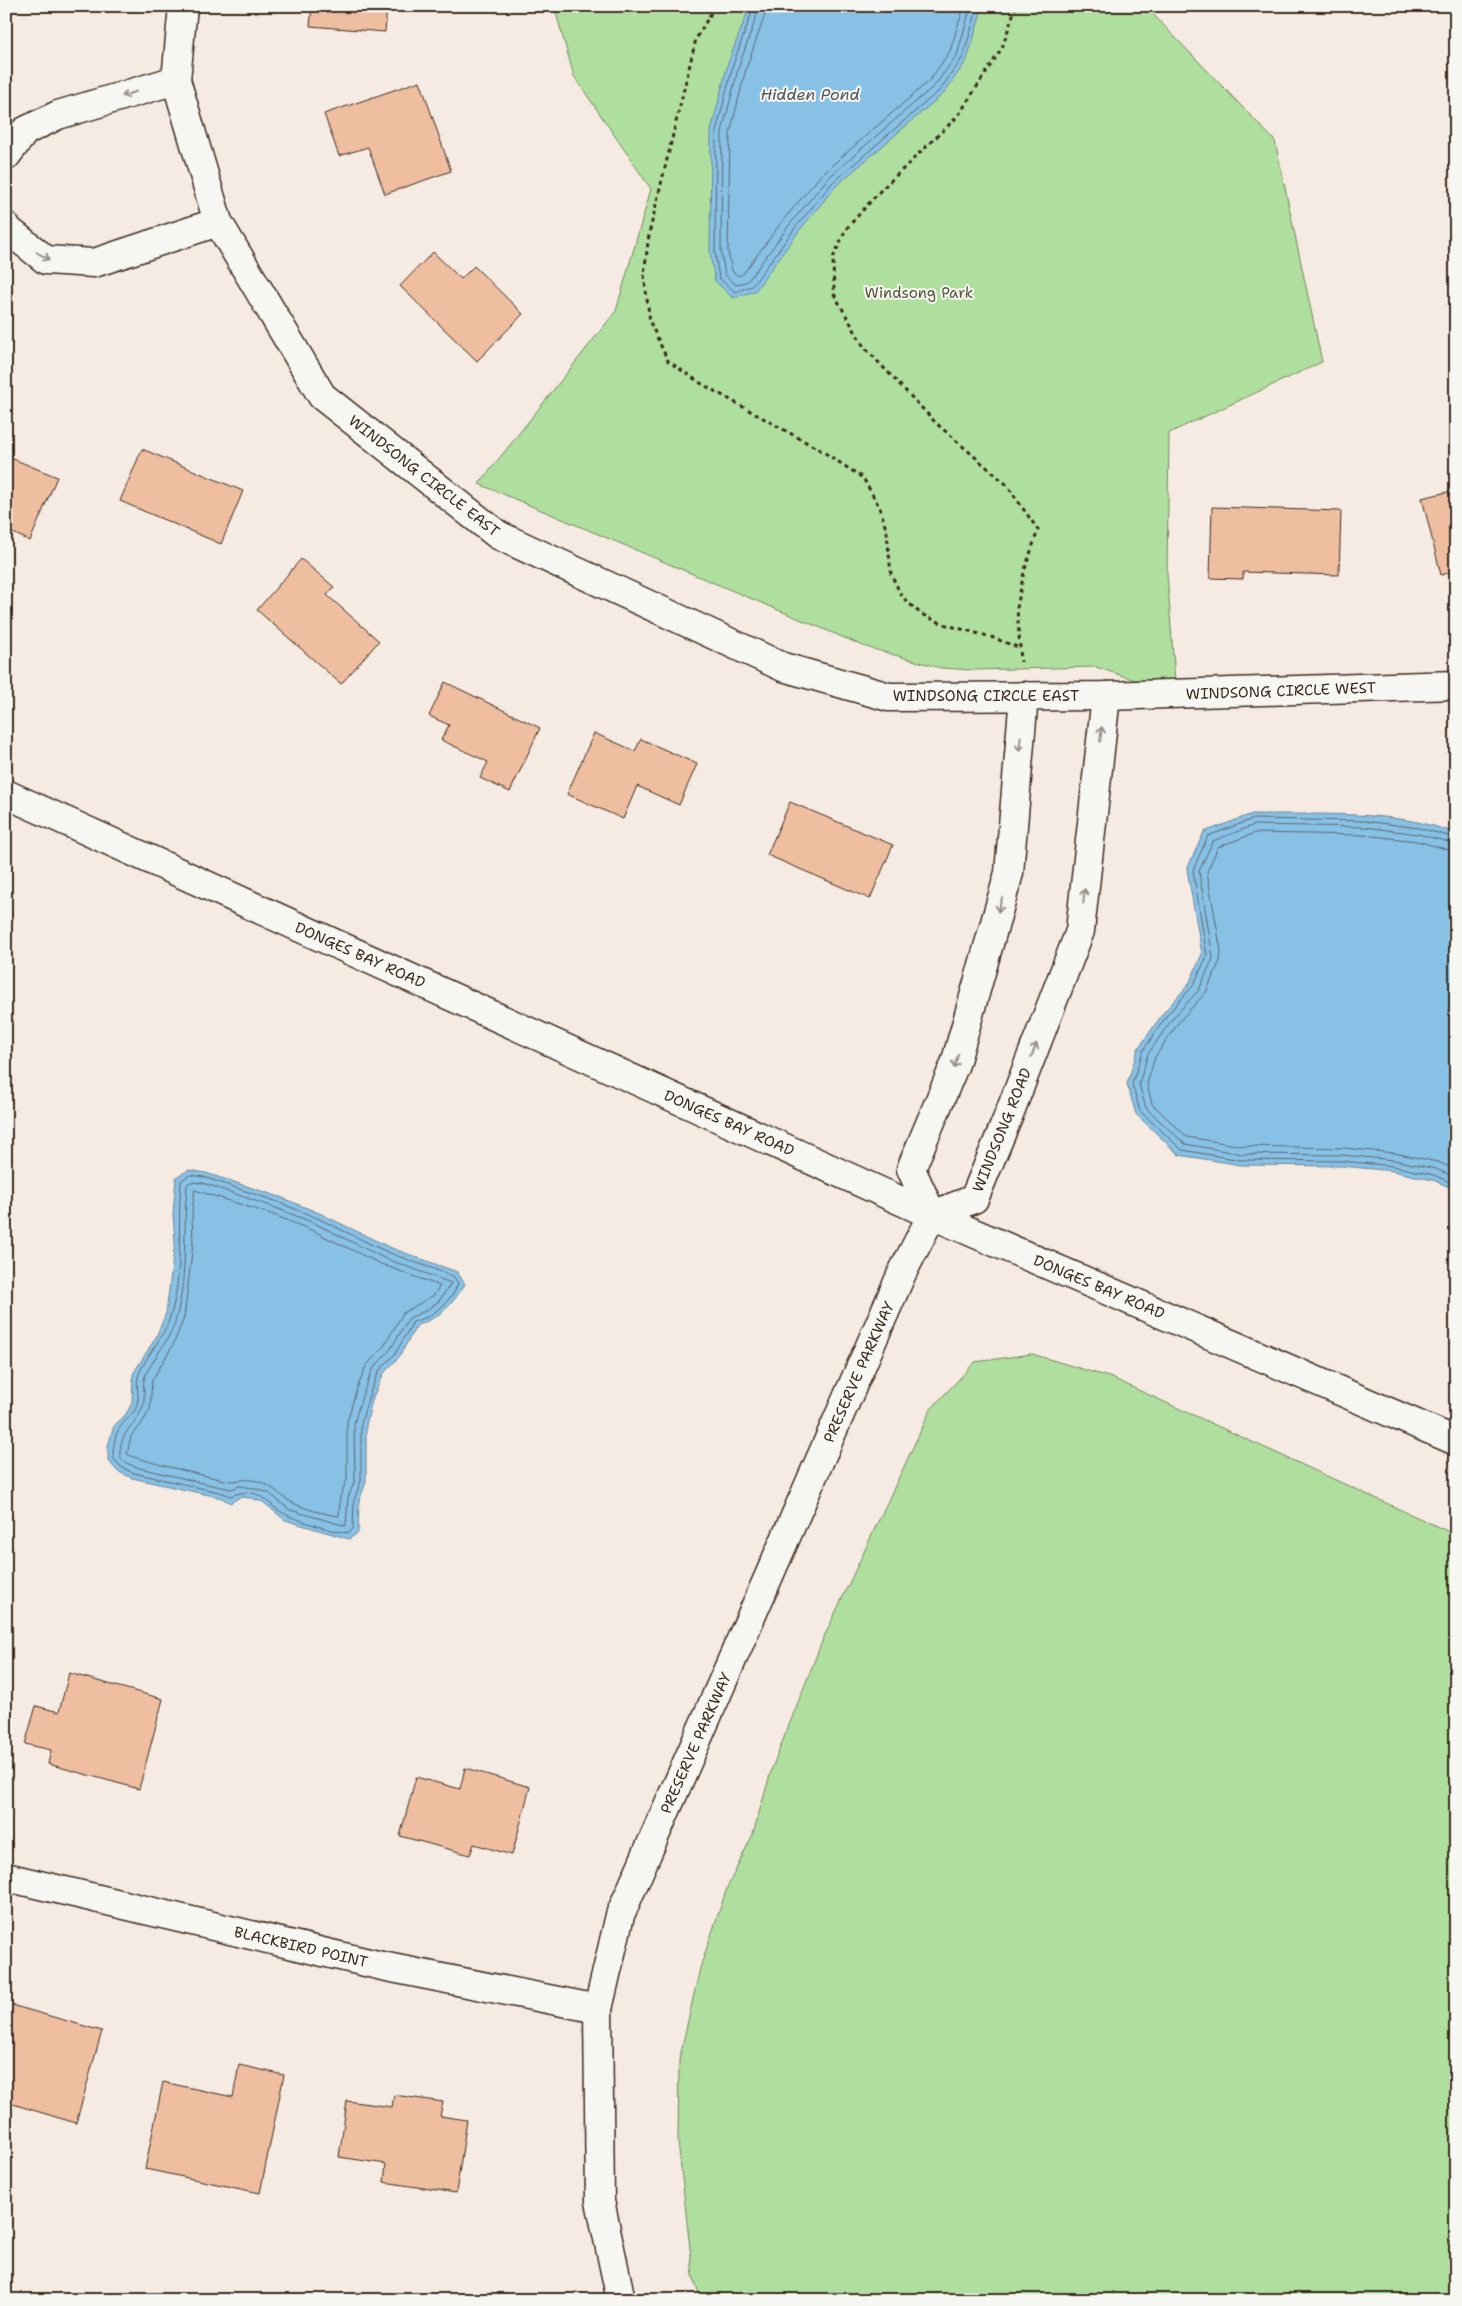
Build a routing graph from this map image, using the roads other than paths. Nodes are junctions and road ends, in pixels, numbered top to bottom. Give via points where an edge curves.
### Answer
1 (183, 6) edge
2 (176, 80) junction
3 (6, 156) edge
4 (218, 222) junction
5 (6, 226) edge
6 (1456, 686) edge
7 (1024, 696) junction
8 (1106, 696) junction
9 (6, 794) edge
10 (932, 1215) junction
11 (1456, 1441) edge
12 (6, 1877) edge
13 (598, 2008) junction
14 (621, 2300) edge

1 - 2 street, WINDSONG CIRCLE EAST
2 -> 3 street via 58,115 24,131
2 - 4 street, WINDSONG CIRCLE EAST
5 -> 4 street via 46,260 94,263
4 - 7 street, WINDSONG CIRCLE EAST via 322,396 498,535 783,667 889,697
6 - 8 street, WINDSONG CIRCLE WEST
7 - 8 street, WINDSONG CIRCLE EAST
7 -> 10 street via 1009,873 955,1064 911,1169
10 -> 8 street, WINDSONG ROAD via 974,1199 1080,931
9 - 10 street, DONGES BAY ROAD
10 - 11 street, DONGES BAY ROAD
10 - 13 street, PRESERVE PARKWAY via 902,1273 620,1915
12 - 13 street, BLACKBIRD POINT via 382,1966
13 - 14 street, PRESERVE PARKWAY via 600,2200

